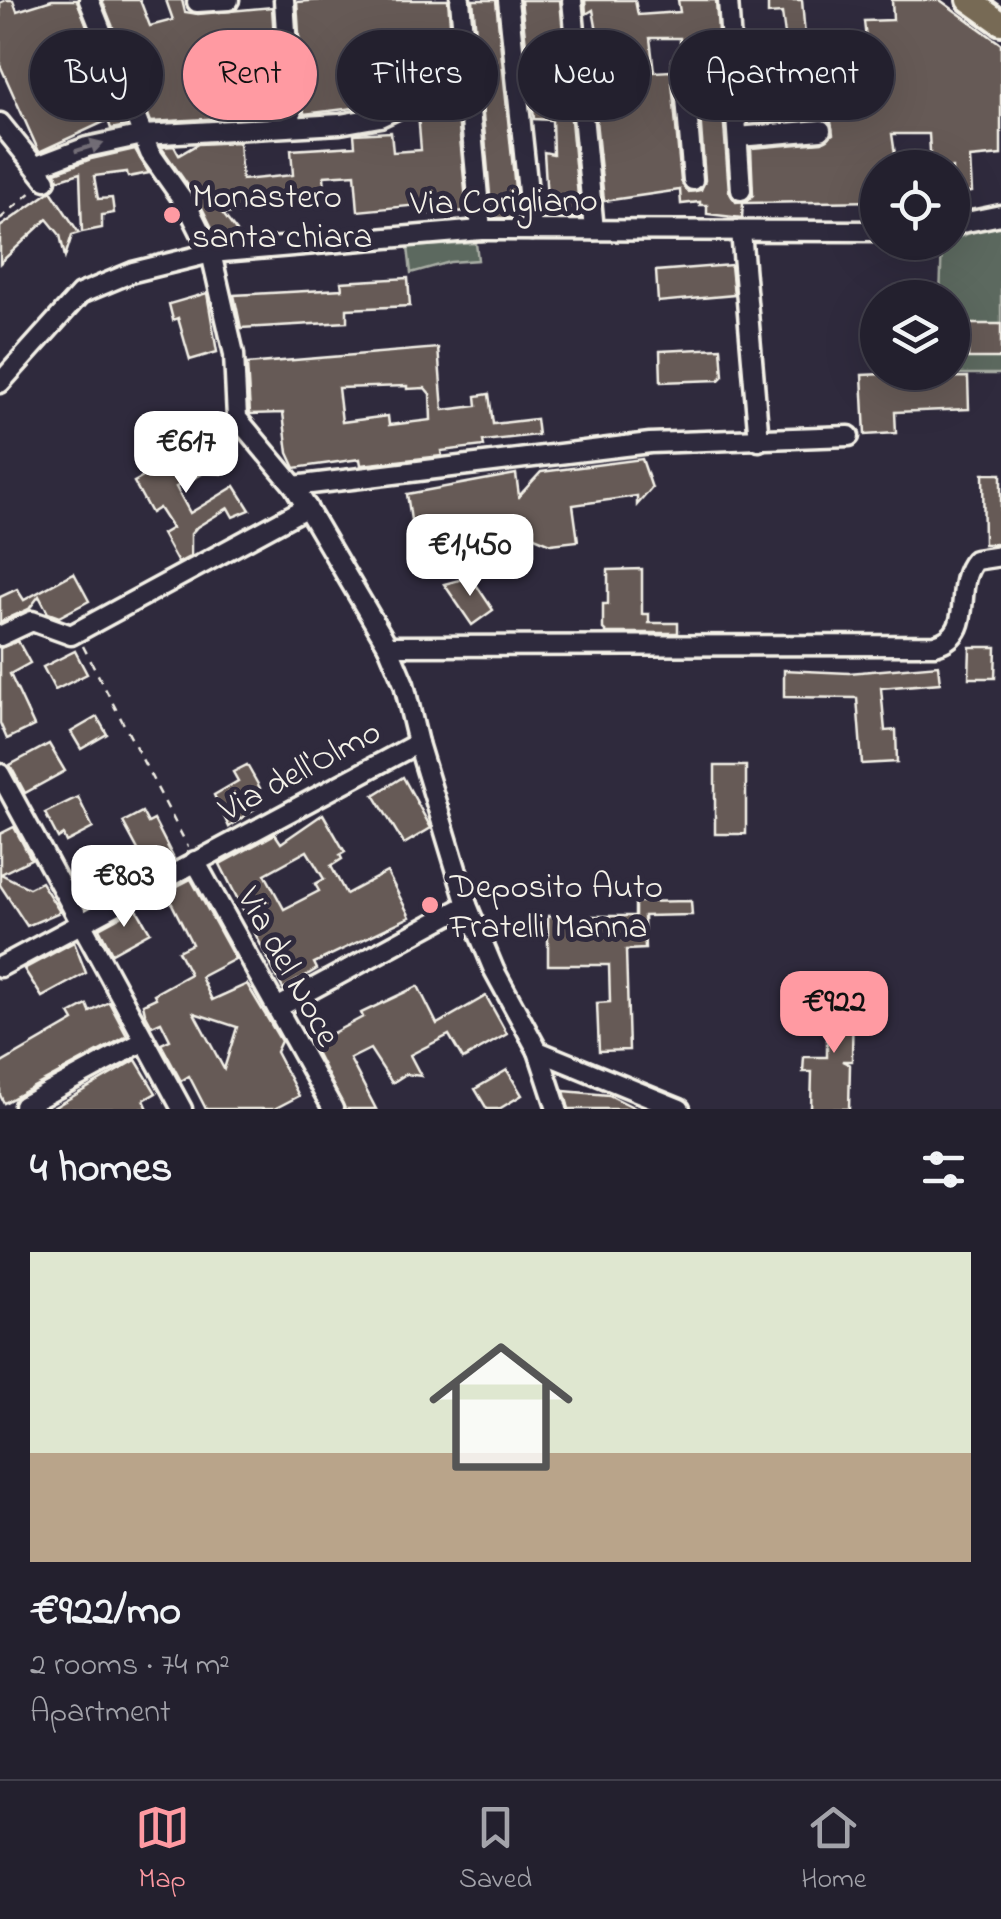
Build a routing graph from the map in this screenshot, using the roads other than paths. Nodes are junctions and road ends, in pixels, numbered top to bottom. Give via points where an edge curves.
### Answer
1 (89, 0) edge
2 (229, 0) edge
3 (284, 0) edge
4 (460, 0) edge
5 (508, 0) edge
6 (572, 0) edge
7 (728, 0) edge
8 (969, 0) edge
9 (197, 2) edge
10 (1001, 22) edge
11 (463, 30) edge
12 (730, 30) edge
13 (351, 120) edge
14 (472, 120) edge
15 (688, 120) edge
16 (737, 120) edge
17 (0, 123) edge
18 (292, 126) junction
19 (820, 130) dead end
20 (143, 135) junction
21 (738, 137) junction
22 (693, 180) dead end
23 (741, 190) dead end
24 (1001, 216) edge
25 (970, 222) edge
26 (481, 230) junction
27 (532, 230) junction
28 (594, 230) junction
29 (860, 231) edge
30 (741, 232) junction
31 (211, 253) junction
32 (0, 383) edge
33 (850, 436) dead end
34 (760, 441) junction
35 (294, 486) junction
36 (307, 506) junction
37 (1001, 556) edge
38 (0, 636) edge
39 (388, 646) junction
40 (418, 743) junction
41 (0, 774) edge
42 (195, 861) junction
43 (467, 905) junction
44 (81, 922) junction
45 (0, 966) edge
46 (276, 1008) junction
47 (144, 1041) junction
48 (538, 1050) junction
49 (24, 1106) dead end
50 (182, 1109) edge
51 (333, 1109) edge
52 (557, 1109) edge
53 (680, 1109) edge

1 - 20 street
2 - 9 street
3 - 18 street
4 - 11 street
5 - 27 street
6 - 28 street
7 - 12 street
8 - 10 main road
13 - 18 street
14 - 26 street
15 - 22 street
16 - 21 street
17 -> 20 street via 41,173 87,147
18 - 20 street
19 - 21 street
20 - 31 street
21 - 23 street
24 - 25 street
26 - 27 street, Via Corigliano
26 - 31 street, Via Corigliano
27 - 28 street, Via Corigliano
28 - 30 street, Via Corigliano
29 - 30 street, Via Corigliano
30 - 34 street
31 - 32 street, Via Corigliano via 133,272 80,294
31 - 35 street via 234,354 237,418
33 - 34 street
34 - 35 street via 650,443
35 - 36 street
36 - 38 street via 71,635 32,622
36 - 39 street
37 - 39 street via 976,560 965,572 959,627 935,645
39 - 40 street
40 - 42 street, Via dell'Olmo
40 - 43 street
41 - 44 street
42 - 44 street, Via dell'Olmo
42 - 46 street, Via del Noce
43 - 46 street
43 - 48 street
44 - 45 street, Via dell'Olmo
44 - 47 street
46 - 51 street, Via del Noce
47 - 49 street
47 - 50 street
48 - 52 street
48 - 53 street

